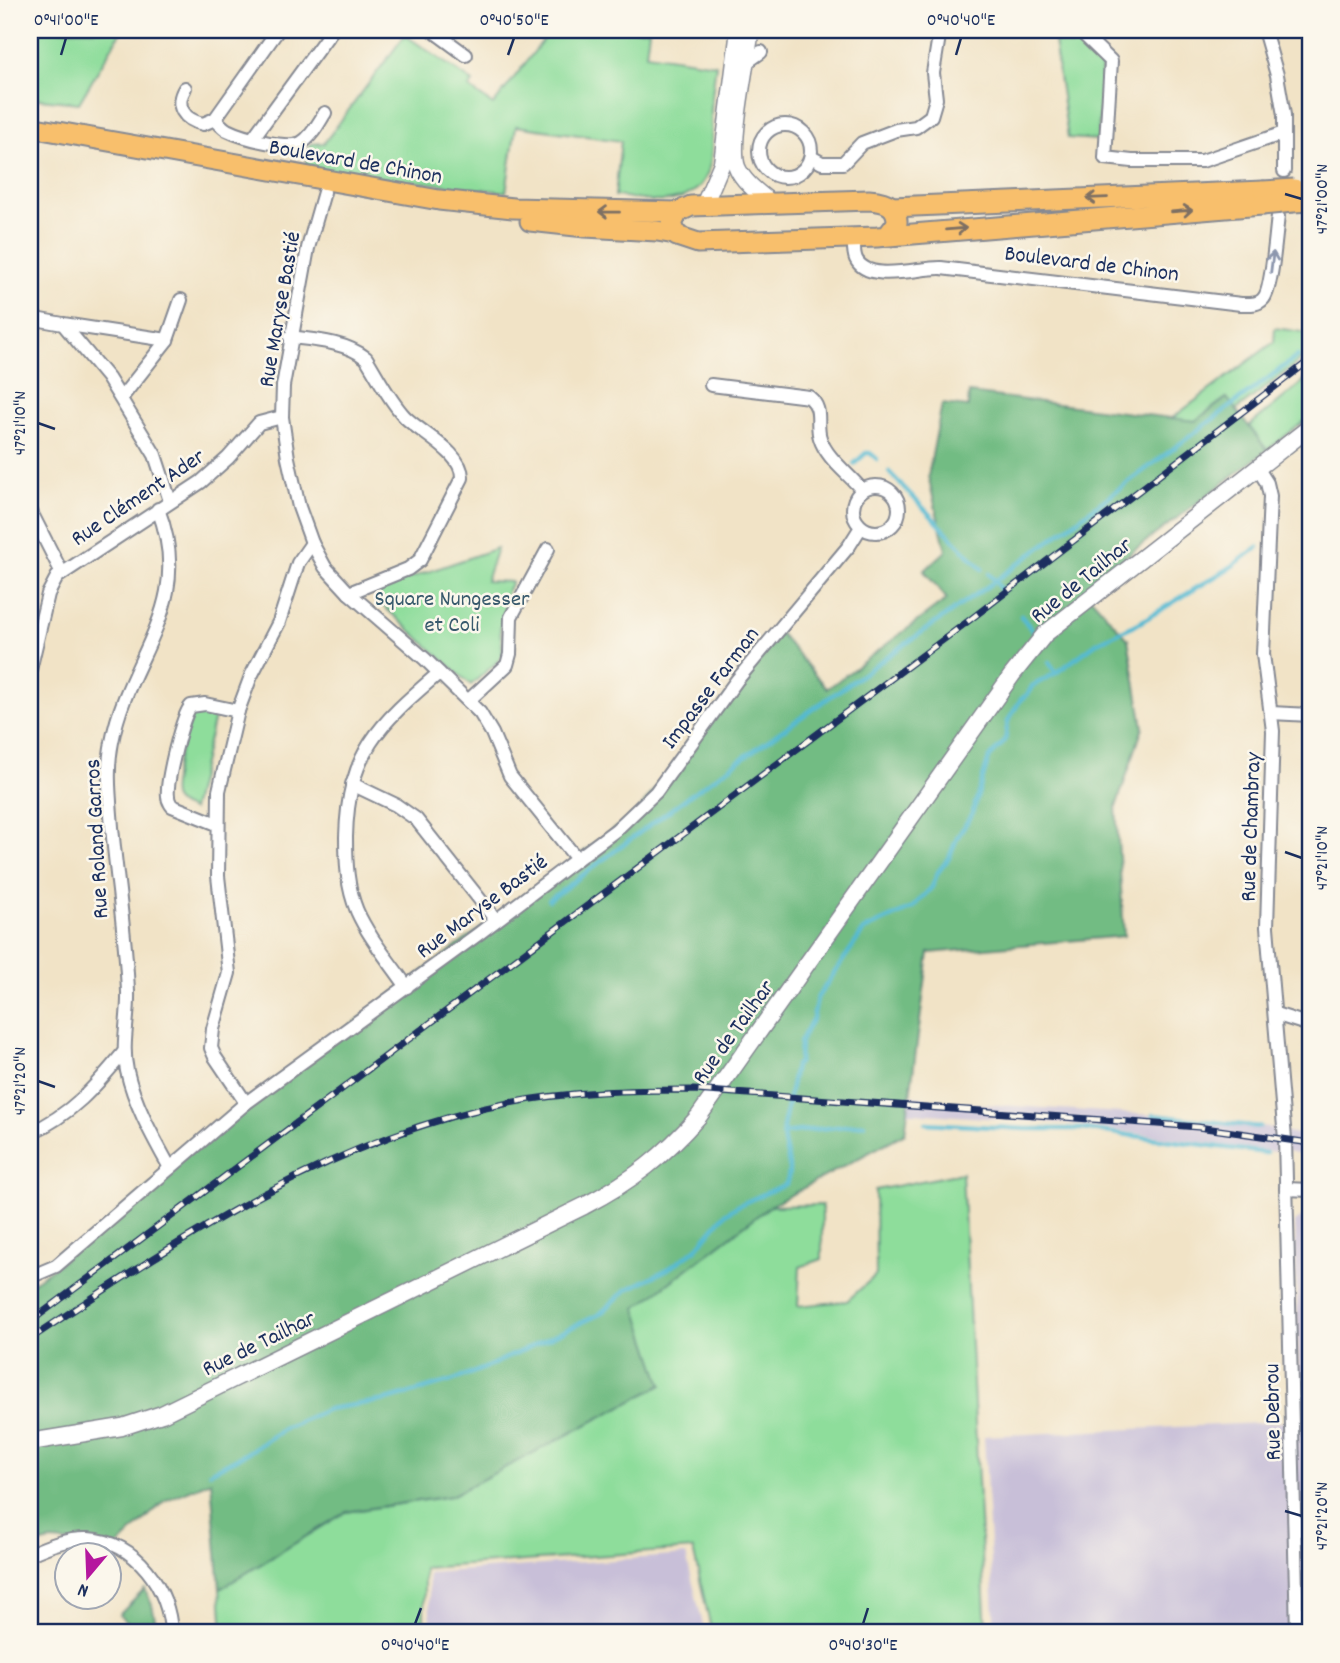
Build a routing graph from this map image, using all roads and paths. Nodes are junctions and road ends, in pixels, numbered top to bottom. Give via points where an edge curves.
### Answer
1 (278, 30) edge
2 (332, 30) edge
3 (432, 30) edge
4 (738, 30) edge
5 (751, 30) edge
6 (940, 30) edge
7 (1079, 30) edge
8 (1264, 30) edge
9 (761, 52) dead end
10 (466, 55) dead end
11 (747, 62) junction
12 (185, 88) dead end
13 (325, 113) dead end
14 (215, 119) junction
15 (30, 127) edge
16 (1284, 133) junction
17 (253, 138) junction
18 (30, 140) edge
19 (811, 157) junction
20 (1283, 171) dead end
21 (324, 192) junction
22 (1302, 195) edge
23 (771, 203) junction
24 (1268, 204) junction
25 (704, 205) junction
26 (892, 206) junction
27 (678, 212) junction
28 (675, 234) junction
29 (888, 234) junction
30 (854, 237) junction
31 (181, 300) dead end
32 (30, 317) edge
33 (63, 324) junction
34 (290, 337) junction
35 (167, 340) junction
36 (710, 385) dead end
37 (122, 397) junction
38 (282, 417) junction
39 (1310, 427) edge
40 (1258, 469) junction
41 (862, 490) junction
42 (170, 501) junction
43 (30, 509) edge
44 (158, 509) junction
45 (861, 527) junction
46 (312, 543) junction
47 (548, 549) dead end
48 (62, 573) junction
49 (349, 593) junction
50 (30, 670) edge
51 (439, 673) junction
52 (468, 701) junction
53 (238, 711) junction
54 (1271, 713) junction
55 (1310, 715) edge
56 (352, 784) junction
57 (217, 824) junction
58 (576, 859) junction
59 (496, 920) junction
60 (407, 987) junction
61 (1275, 1014) junction
62 (1310, 1026) edge
63 (124, 1052) junction
64 (246, 1102) junction
65 (30, 1133) edge
66 (170, 1168) junction
67 (1286, 1189) junction
68 (1310, 1190) edge
69 (30, 1277) edge
70 (30, 1441) edge
71 (30, 1553) edge
72 (171, 1633) edge
73 (1297, 1633) edge

1 - 14 street
2 - 17 street
3 - 10 street
4 - 25 street via 722,163
5 - 11 street
6 - 19 street via 931,116 916,127 862,143 843,163 822,163
7 - 16 street via 1111,61 1105,158 1202,161
8 - 16 street via 1281,95
9 - 11 street
11 - 23 street via 736,165 745,180
12 - 14 street via 179,100 188,119 203,124
13 - 17 street via 302,143 278,145
14 - 17 street via 224,129
27 -> 15 main road, Boulevard de Chinon via 513,208 439,200
16 - 20 street
18 - 21 main road, Boulevard de Chinon
19 - 19 street via 807,135 792,125 773,127 760,145 764,166 778,176 800,173
21 - 28 main road, Boulevard de Chinon via 516,219
21 - 34 street, Rue Maryse Bastié
22 - 24 main road, Boulevard de Chinon, bridge
23 - 25 main road, Boulevard de Chinon
23 - 26 main road, Boulevard de Chinon via 869,200
24 -> 26 main road, Boulevard de Chinon
29 -> 24 main road, Boulevard de Chinon
30 -> 24 street, Boulevard de Chinon via 857,261 871,270 898,273 930,267 1256,303 1269,288
25 - 27 main road, Boulevard de Chinon
26 - 29 main road via 897,223
27 - 28 main road via 672,225
28 - 30 main road, Boulevard de Chinon via 698,243
29 - 30 main road, Boulevard de Chinon
31 - 35 street
32 - 33 street
33 - 35 street
33 - 37 street
34 - 38 street, Rue Maryse Bastié
34 - 49 street via 349,348 366,358 405,417 462,469 462,478 420,560
35 - 37 street
36 - 41 street via 810,397 817,403 819,437 828,456
37 - 42 street via 155,455
38 - 42 street, Rue Clément Ader via 253,428 215,470
38 - 46 street, Rue Maryse Bastié via 299,507
39 - 40 street, Rue de Tailhar
40 - 54 street, Rue de Chambray via 1270,496 1263,654
40 - 70 street, Rue de Tailhar via 1045,634 699,1116 648,1168 620,1188 162,1415 122,1427
41 - 45 street via 853,509
41 - 45 street via 885,487 899,506 891,527 876,532
42 - 44 street, Rue Clément Ader
43 - 48 street
44 - 48 street, Rue Clément Ader
44 - 63 street, Rue Roland Garros via 170,553 167,591 158,628 120,710 109,762 128,992
45 - 58 street, Impasse Farman via 737,680 656,792
46 - 49 street, Rue Maryse Bastié via 325,567
46 - 53 street via 298,564 282,615
47 - 52 street via 511,617 507,665
48 - 50 street, Rue Clément Ader via 48,594
49 - 51 street, Rue Maryse Bastié
51 - 52 street, Rue Maryse Bastié
51 - 56 street via 375,734
52 - 58 street, Rue Maryse Bastié via 487,722 510,776
53 - 57 street via 222,771
53 - 57 street via 191,706 184,716 167,792 172,806
54 - 55 street
54 - 61 street, Rue de Chambray via 1268,927
56 - 59 street via 416,819
56 - 60 street via 346,853 352,898
57 - 64 street via 229,972 211,1048
58 - 59 street, Rue Maryse Bastié
59 - 60 street, Rue Maryse Bastié
60 - 64 street, Rue Maryse Bastié
61 - 62 street
61 - 67 street, Rue de Chambray
63 - 65 street via 79,1104
63 - 66 street, Rue Roland Garros via 136,1101
64 - 66 street, Rue Maryse Bastié
66 - 69 street, Rue Maryse Bastié via 56,1266
67 - 68 street
67 - 73 street, Rue Debrou
71 - 72 street via 92,1539 128,1553 159,1586

